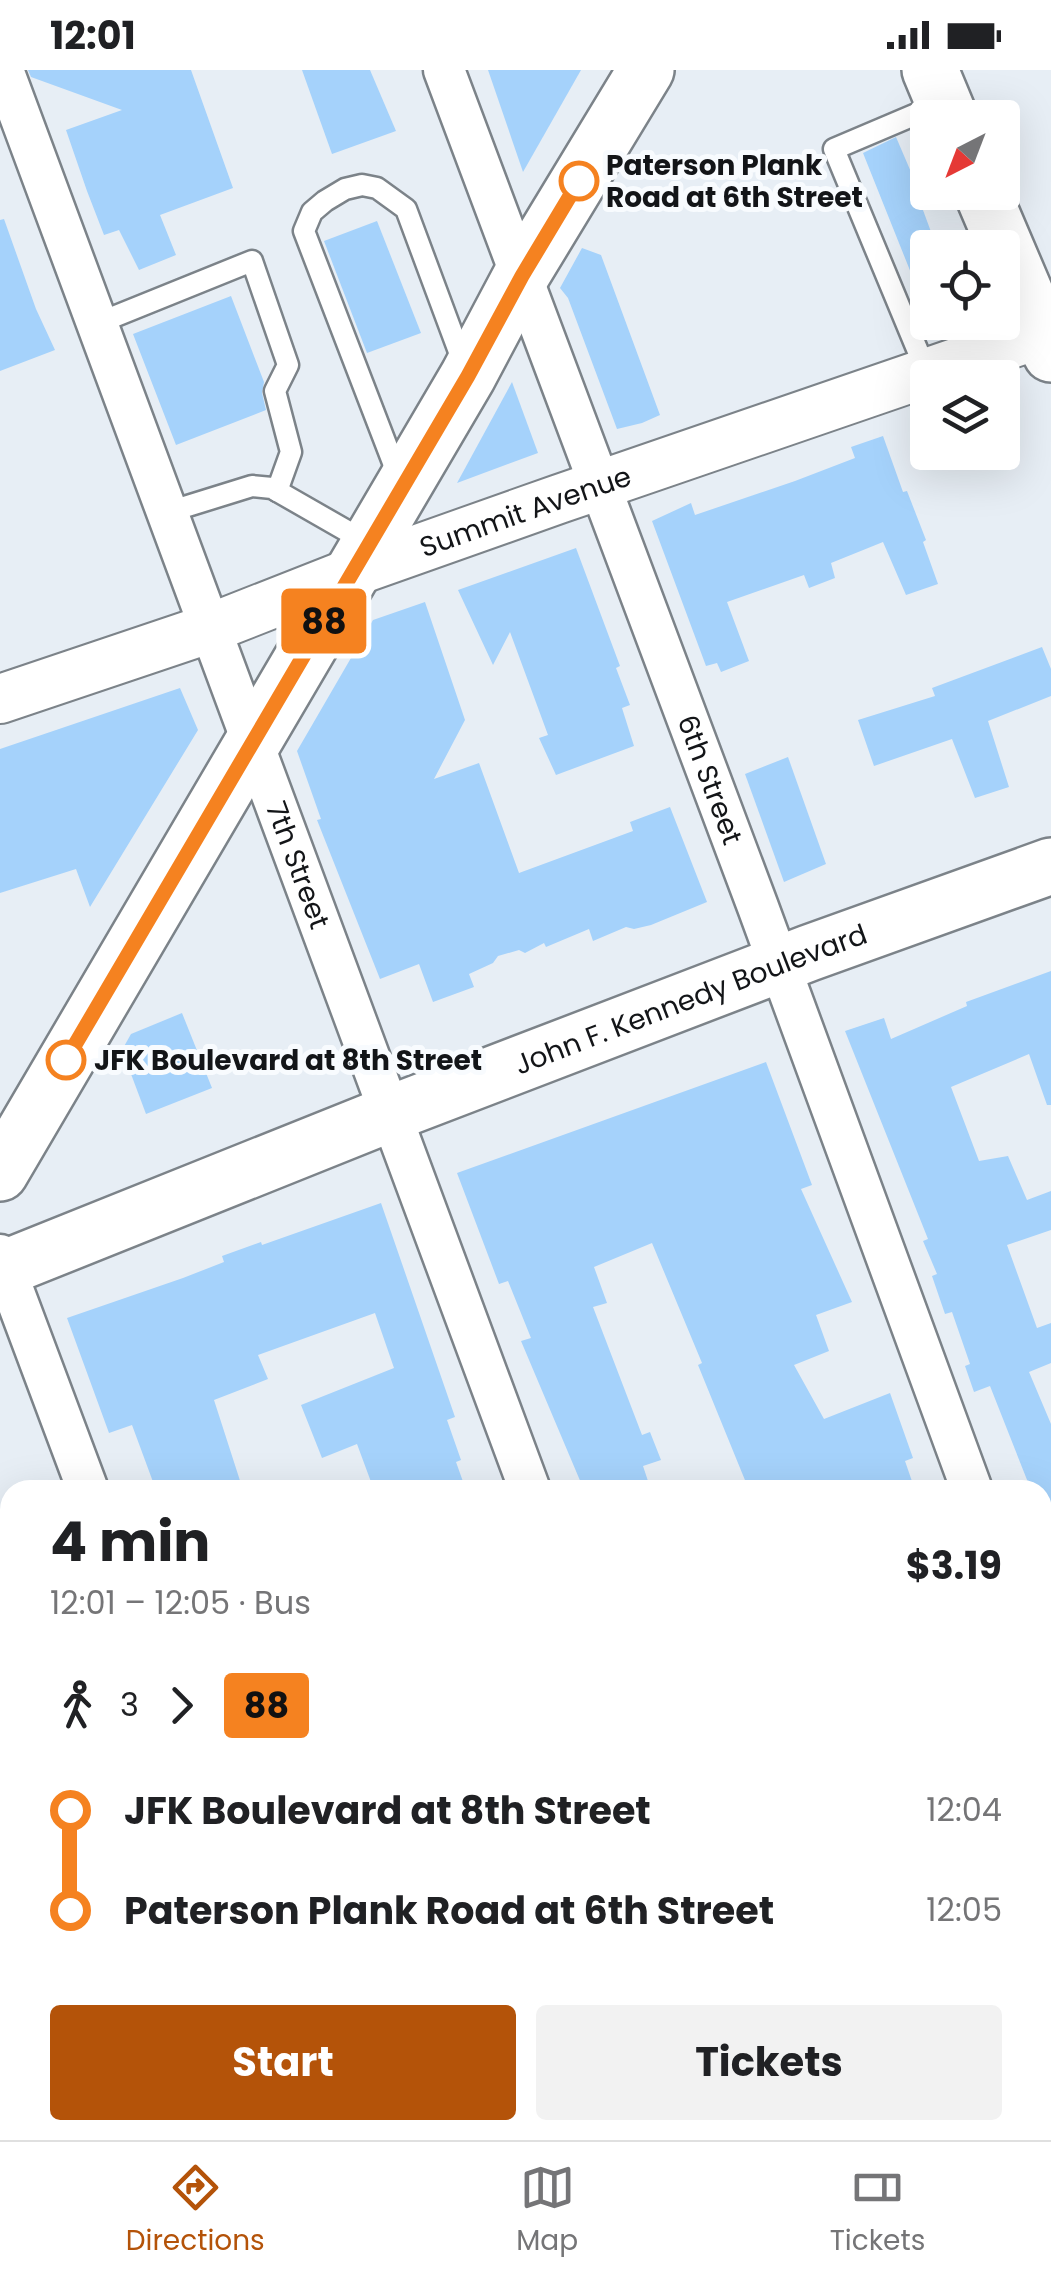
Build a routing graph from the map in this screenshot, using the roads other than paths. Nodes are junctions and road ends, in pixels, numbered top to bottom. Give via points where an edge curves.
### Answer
1 (3, 70) edge
2 (444, 70) edge
3 (646, 70) edge
4 (942, 97) edge
5 (990, 210) edge
6 (522, 276) junction
7 (96, 324) junction
8 (1048, 339) edge
9 (922, 360) edge
10 (971, 360) edge
11 (468, 376) junction
12 (910, 378) edge
13 (601, 485) junction
14 (403, 487) junction
15 (277, 491) junction
16 (165, 513) junction
17 (361, 558) junction
18 (208, 629) junction
19 (0, 698) edge
20 (252, 740) junction
21 (1051, 866) edge
22 (780, 965) junction
23 (392, 1113) junction
24 (0, 1173) edge
25 (2, 1264) edge
26 (84, 1480) edge
27 (526, 1480) edge
28 (968, 1480) edge

1 - 7 street, 7th Street
2 - 6 street, 6th Street
3 - 6 main road
4 - 9 lane via 834,149
5 - 8 main road
6 - 11 main road
6 - 13 street, 6th Street
7 - 15 lane via 252,261 288,365 275,391 291,452
7 - 16 street, 7th Street
8 - 10 street, Summit Avenue
11 - 14 main road
11 - 14 lane via 406,209 378,188 362,185 312,212 304,231
12 - 13 street, Summit Avenue
13 - 17 street, Summit Avenue
13 - 22 street, 6th Street
14 - 17 main road
15 - 16 lane via 252,486
15 - 17 lane
16 - 18 street, 7th Street
17 - 18 street, Summit Avenue
17 - 20 main road
18 - 19 street, Summit Avenue
18 - 20 street, 7th Street
20 - 23 street, 7th Street
20 - 24 main road
21 - 22 main road, John F. Kennedy Boulevard
22 - 23 main road, John F. Kennedy Boulevard
22 - 28 street, 6th Street
23 - 25 main road, John F. Kennedy Boulevard
23 - 27 street, 7th Street
25 - 26 street

